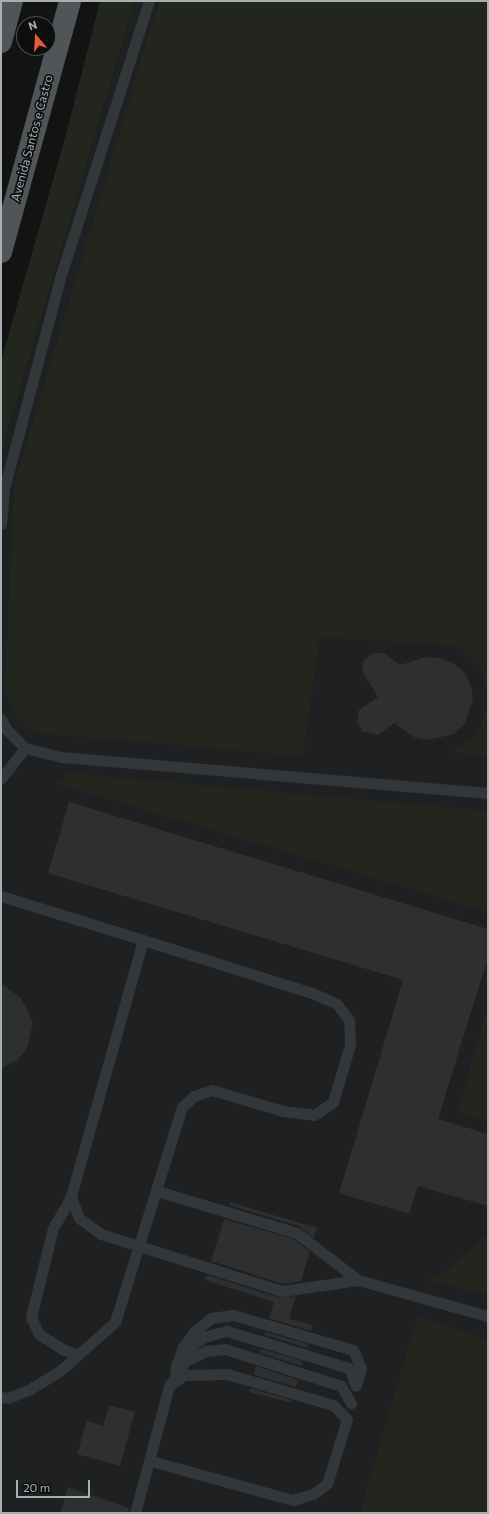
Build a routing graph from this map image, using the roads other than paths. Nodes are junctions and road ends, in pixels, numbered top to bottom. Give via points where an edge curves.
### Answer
1 (12, 1) edge
2 (70, 1) edge
3 (150, 1) edge
4 (1, 42) edge
5 (1, 252) edge
6 (1, 524) edge
7 (1, 719) edge
8 (25, 748) junction
9 (1, 779) edge
10 (488, 793) edge
11 (1, 896) edge
12 (143, 940) junction
13 (157, 1191) junction
14 (71, 1197) junction
15 (140, 1248) junction
16 (358, 1280) junction
17 (488, 1316) edge
18 (180, 1353) junction
19 (78, 1355) junction
20 (356, 1385) junction
21 (169, 1386) junction
22 (1, 1397) edge
23 (351, 1404) junction
24 (346, 1419) junction
25 (151, 1461) junction
26 (135, 1513) edge

1 - 4 main road
2 - 5 main road, Avenida Santos e Castro
3 - 6 lane via 60,278 4,489
7 - 8 lane via 6,729
8 - 9 lane
8 - 10 lane via 61,758
11 - 12 lane
12 - 13 lane via 312,993 337,1004 349,1020 350,1044 333,1102 314,1115 283,1110 212,1090 194,1096 182,1107
12 - 14 lane
13 - 15 lane
13 - 16 lane via 297,1233
14 - 15 lane via 79,1218 100,1234
14 - 19 lane via 53,1228 31,1317 39,1334 62,1349
15 - 16 lane via 282,1291
15 - 19 lane via 115,1322
16 - 17 lane
18 - 20 lane via 204,1337 227,1331 349,1368
18 - 20 lane via 193,1332 211,1318 233,1315 353,1350 360,1368
18 - 21 lane
19 - 22 lane via 60,1371 30,1389 8,1398
20 - 23 lane
21 - 23 lane via 185,1361 206,1351 224,1349 341,1386
21 - 24 lane via 184,1375 227,1374 333,1405
21 - 25 lane
23 - 24 lane
24 - 25 lane via 327,1484 313,1494 293,1500
25 - 26 lane

